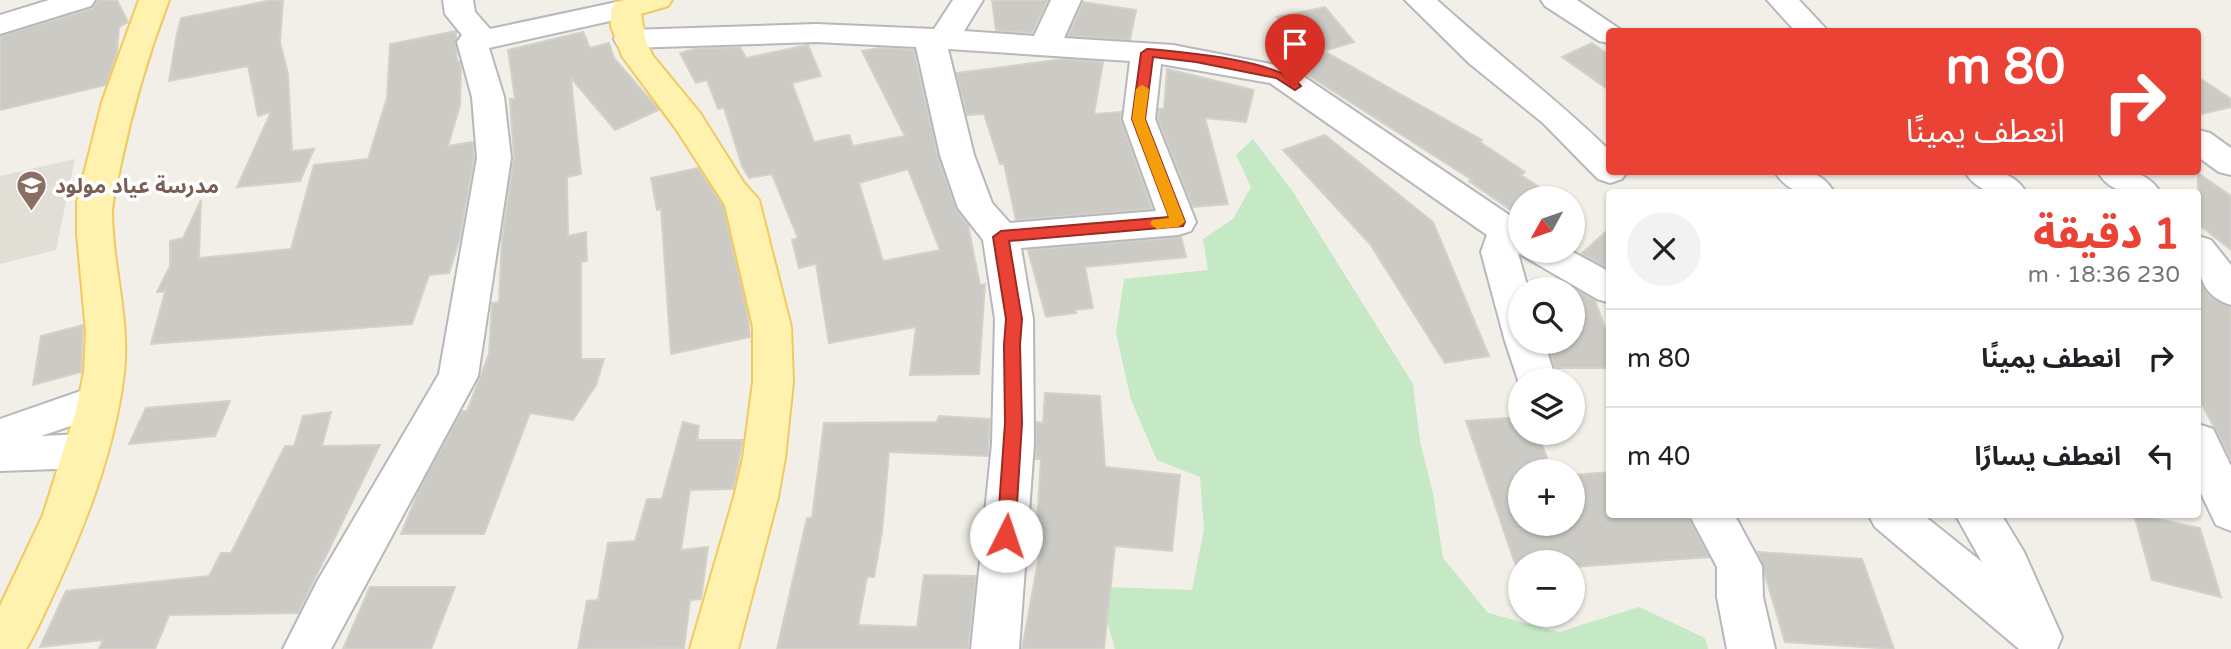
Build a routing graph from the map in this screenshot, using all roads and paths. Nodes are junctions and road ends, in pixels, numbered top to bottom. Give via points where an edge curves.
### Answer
1 (80, 0) edge
2 (154, 0) edge
3 (458, 0) edge
4 (968, 0) edge
5 (1066, 0) edge
6 (1420, 0) edge
7 (1556, 0) edge
8 (1782, 0) edge
9 (637, 16) edge
10 (0, 25) edge
11 (1810, 28) edge
12 (1606, 31) edge
13 (937, 39) junction
14 (483, 40) junction
15 (1044, 47) junction
16 (1147, 53) junction
17 (2201, 143) edge
18 (2231, 163) edge
19 (1606, 167) edge
20 (1614, 175) edge
21 (1796, 175) edge
22 (1986, 175) edge
23 (2119, 175) edge
24 (1628, 189) edge
25 (1813, 189) edge
26 (2005, 189) edge
27 (2139, 189) edge
28 (1508, 234) edge
29 (1001, 237) junction
30 (1508, 242) edge
31 (2201, 254) edge
32 (1562, 263) edge
33 (1508, 284) edge
34 (1606, 287) edge
35 (2231, 290) edge
36 (98, 401) junction
37 (2, 447) edge
38 (2201, 447) edge
39 (85, 451) junction
40 (2231, 512) edge
41 (1713, 518) edge
42 (1896, 518) edge
43 (1979, 518) edge
44 (2042, 643) edge
45 (1, 649) edge
46 (307, 649) edge
47 (713, 649) edge
48 (996, 649) edge
49 (1751, 649) edge

1 - 10 street
2 - 36 main road via 129,60 94,210 95,261 105,304 104,371
3 - 14 street via 460,14
4 - 13 street
5 - 15 street
6 - 19 street via 1555,116
7 - 12 street
8 - 11 street
9 - 13 street
9 - 14 street
9 - 47 main road via 640,63 687,119 741,200 772,327 773,382 764,457
13 - 15 street
13 - 29 street via 957,155 976,208
14 - 46 street via 472,42 488,97 494,158 458,376
15 - 16 street
16 - 28 street via 1280,75
16 - 29 street via 1139,119 1178,222
17 - 18 street
20 - 24 street
21 - 25 street
22 - 26 street
23 - 27 street
29 - 48 street via 1014,319 1014,402
30 - 33 street via 1499,252
31 - 35 street
32 - 34 street
36 - 37 street via 24,425
36 - 39 main road
37 - 39 street
38 - 40 street
39 - 45 main road via 60,528 28,603
41 - 49 street via 1739,566
42 - 44 street
43 - 44 street via 2008,566

